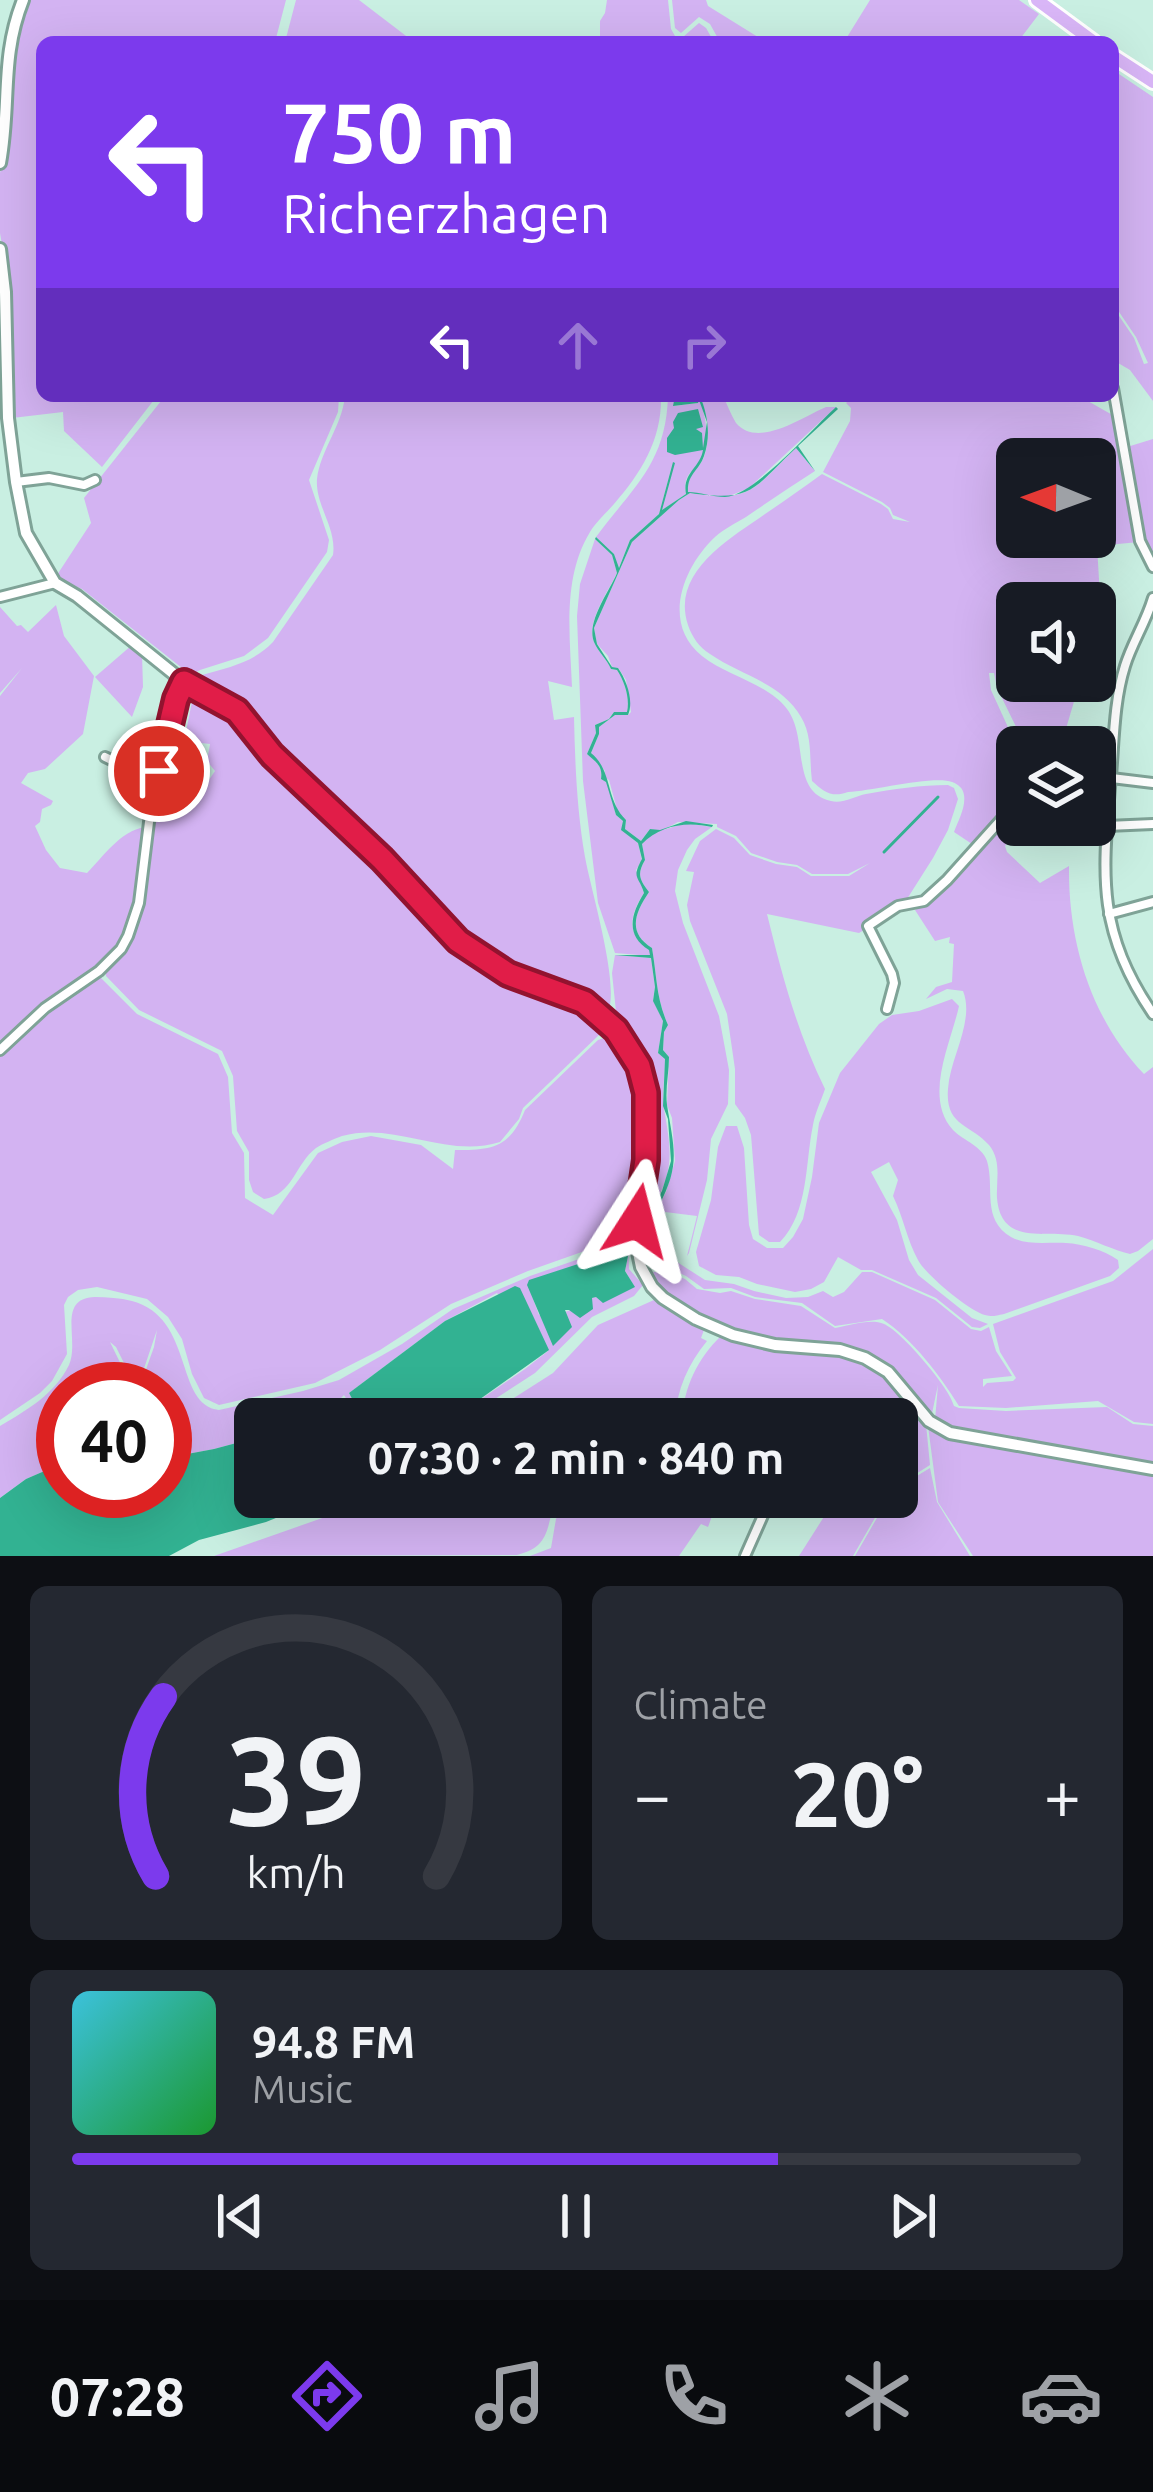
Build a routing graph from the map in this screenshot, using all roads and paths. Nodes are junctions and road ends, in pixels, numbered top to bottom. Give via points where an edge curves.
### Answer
1 (23, 0) edge
2 (1037, 0) edge
3 (1086, 36) edge
4 (1119, 60) edge
5 (1153, 82) edge
6 (0, 163) edge
7 (0, 249) edge
8 (1115, 402) edge
9 (4, 421) edge
10 (95, 480) dead end
11 (16, 482) junction
12 (1153, 567) edge
13 (55, 583) junction
14 (0, 597) edge
15 (1153, 598) edge
16 (184, 682) junction
17 (1116, 732) edge
18 (105, 757) dead end
19 (159, 771) junction
20 (1116, 778) edge
21 (1153, 783) edge
22 (1153, 824) edge
23 (996, 825) edge
24 (1116, 826) edge
25 (1106, 846) edge
26 (1153, 902) edge
27 (1109, 914) junction
28 (887, 1009) dead end
29 (1153, 1014) edge
30 (0, 1050) edge
31 (1153, 1469) edge
32 (762, 1518) edge
33 (746, 1556) edge

1 - 6 street via 1,58
2 - 3 main road
4 - 5 main road
7 - 9 street
8 - 12 street via 1140,541
9 - 11 street
10 - 11 street
11 - 13 street via 26,533
13 - 14 street
13 - 16 street
15 - 17 street via 1120,686
16 - 19 street
16 - 31 street via 237,711 458,941 508,974 584,1002 616,1030 646,1093 634,1238 641,1267 663,1298 723,1331 865,1358 950,1433
18 - 19 street
19 - 30 street via 136,918 121,949
20 - 21 street
22 - 24 street
23 - 28 street via 924,901 898,906 868,926 892,974
25 - 27 street
26 - 27 street
27 - 29 street via 1133,985
32 - 33 street

